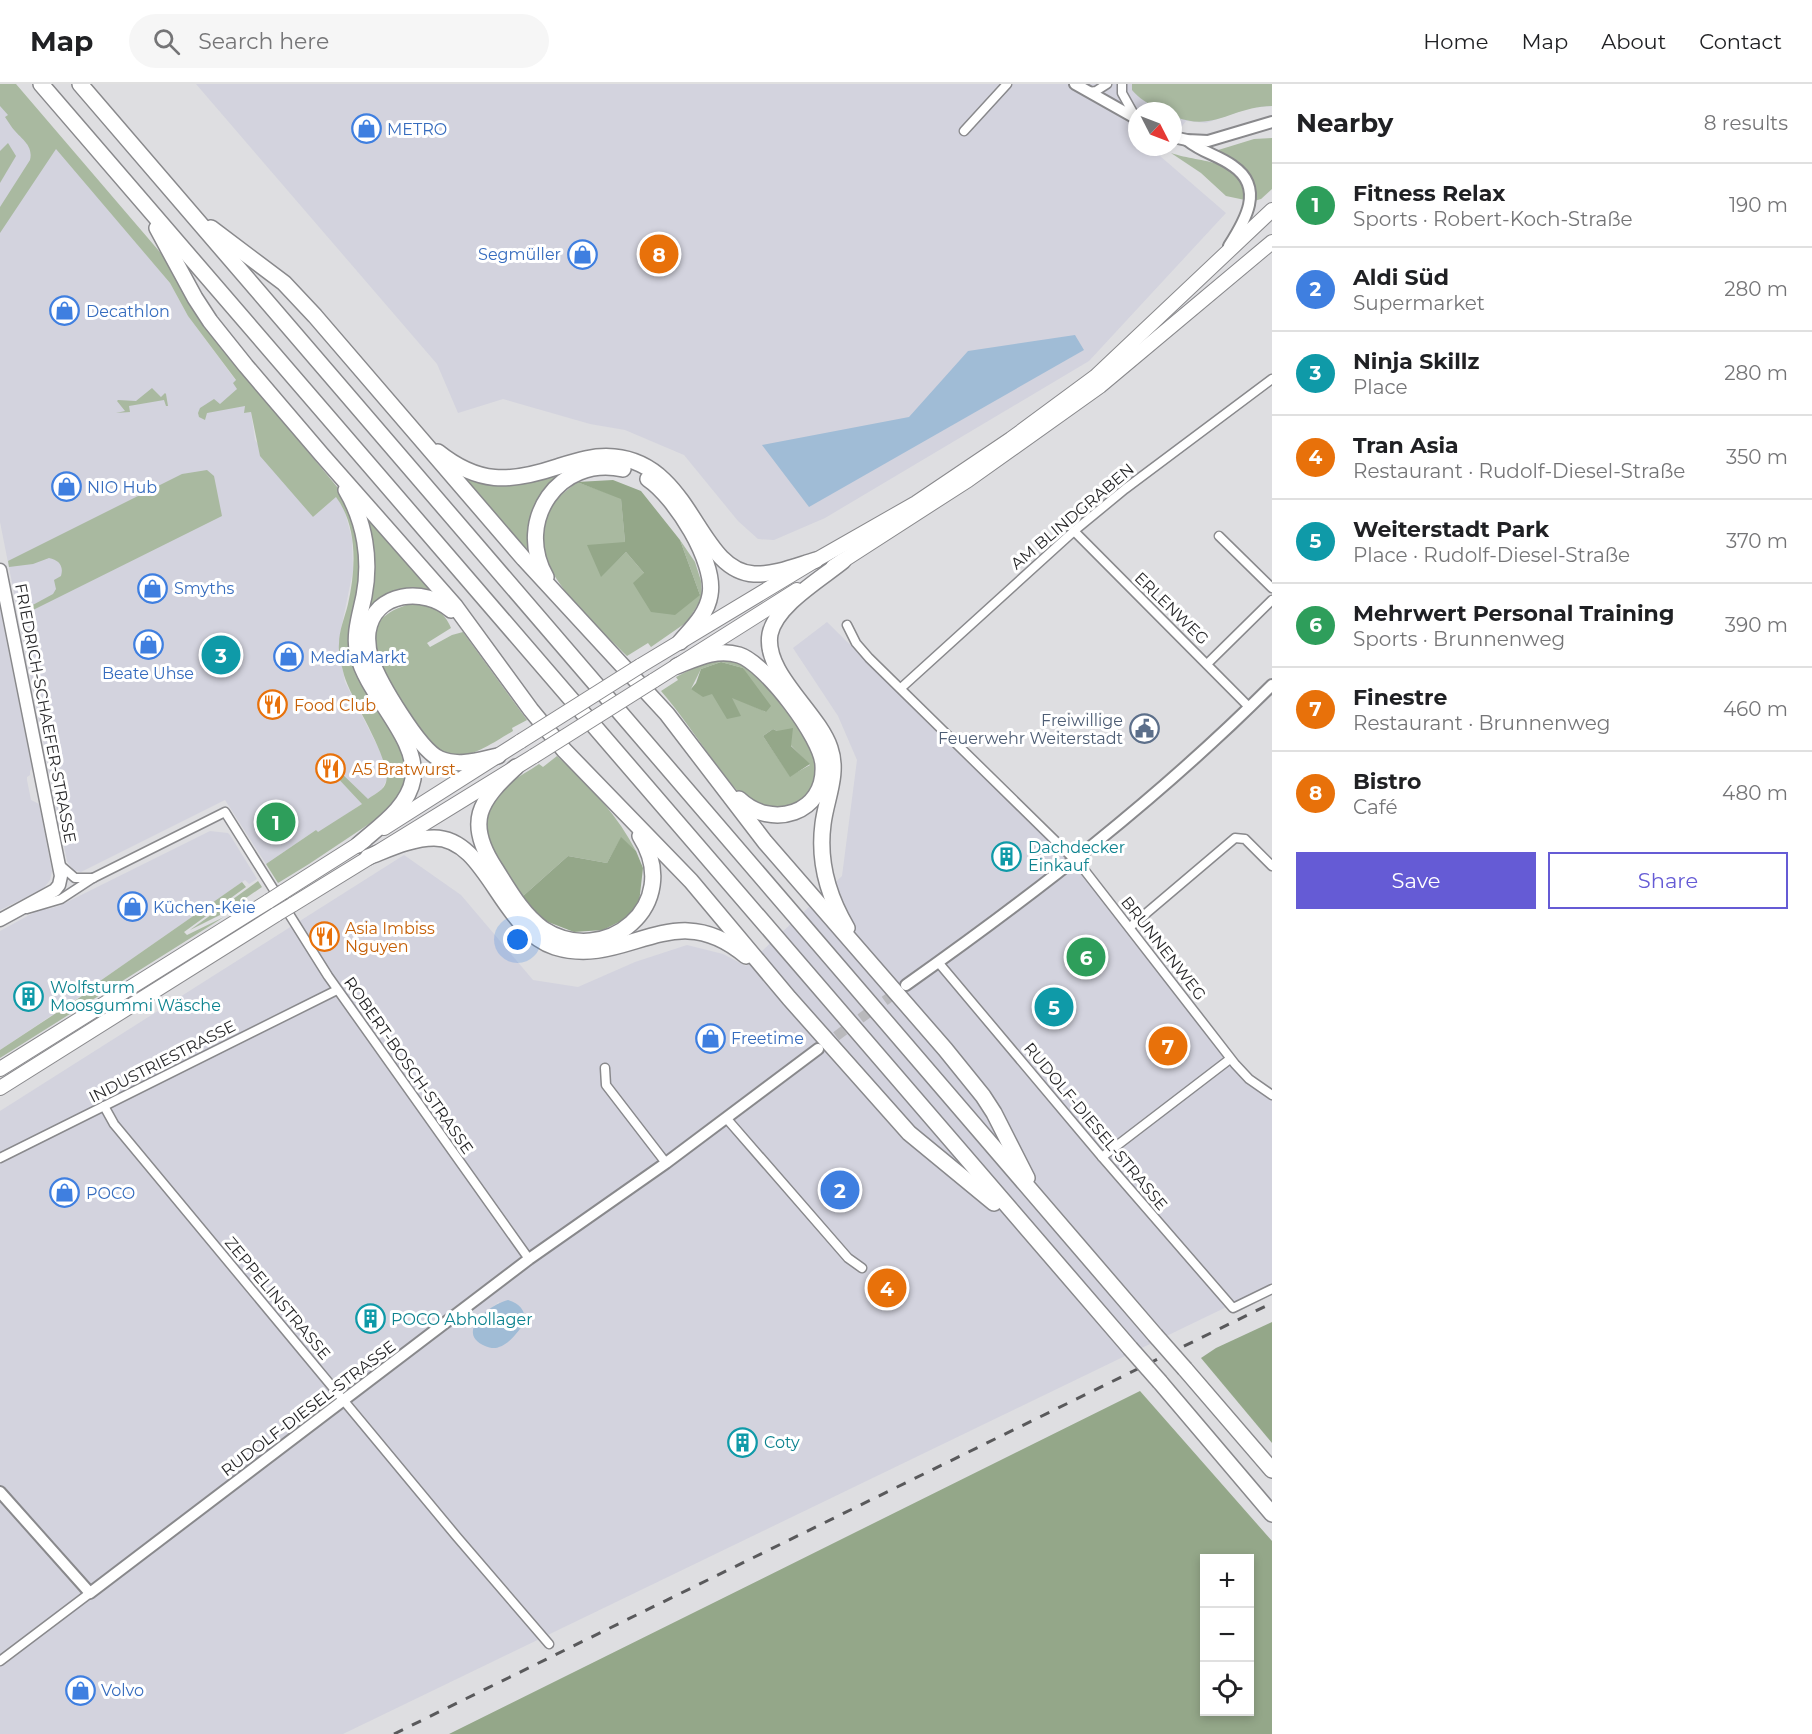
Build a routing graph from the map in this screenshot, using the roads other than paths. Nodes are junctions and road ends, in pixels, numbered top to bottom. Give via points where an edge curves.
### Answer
1 (41, 84) edge
2 (80, 84) edge
3 (1007, 84) edge
4 (1075, 84) edge
5 (1107, 84) edge
6 (1122, 84) edge
7 (1089, 92) junction
8 (1128, 103) edge
9 (1128, 114) edge
10 (1272, 122) edge
11 (1250, 129) junction
12 (1272, 130) edge
13 (964, 131) dead end
14 (1182, 140) edge
15 (1187, 141) junction
16 (146, 206) junction
17 (1272, 210) edge
18 (193, 215) junction
19 (1272, 242) edge
20 (1225, 252) junction
21 (1272, 379) edge
22 (408, 427) junction
23 (322, 455) junction
24 (1074, 531) junction
25 (1219, 536) dead end
26 (816, 560) junction
27 (843, 561) junction
28 (0, 570) edge
29 (1272, 588) edge
30 (555, 593) junction
31 (1272, 600) edge
32 (847, 625) dead end
33 (680, 642) junction
34 (484, 647) junction
35 (1207, 664) junction
36 (677, 666) junction
37 (1272, 685) edge
38 (901, 688) junction
39 (1249, 707) junction
40 (498, 756) junction
41 (706, 765) junction
42 (516, 767) junction
43 (619, 806) junction
44 (358, 844) junction
45 (368, 856) junction
46 (1075, 860) junction
47 (59, 863) junction
48 (1272, 866) edge
49 (93, 878) junction
50 (18, 911) junction
51 (0, 920) edge
52 (1130, 927) junction
53 (938, 962) junction
54 (876, 970) junction
55 (906, 985) tunnel mouth
56 (337, 990) junction
57 (789, 998) junction
58 (818, 1049) tunnel mouth
59 (1230, 1059) junction
60 (605, 1068) dead end
61 (0, 1069) edge
62 (0, 1088) edge
63 (1272, 1095) edge
64 (104, 1106) junction
65 (727, 1119) junction
66 (1102, 1157) junction
67 (0, 1158) edge
68 (666, 1163) junction
69 (1040, 1202) junction
70 (1029, 1233) junction
71 (529, 1259) junction
72 (862, 1268) dead end
73 (1272, 1289) edge
74 (344, 1400) junction
75 (1272, 1470) edge
76 (0, 1492) edge
77 (1272, 1514) edge
78 (90, 1593) junction
79 (549, 1644) dead end
80 (0, 1661) edge

1 - 16 highway
2 - 18 highway
3 - 13 street
4 - 7 street
5 - 7 street
6 - 8 street
7 - 9 street
10 - 11 street
11 - 12 street
11 - 15 street via 1208,141
14 - 15 street
15 - 20 street via 1233,165 1247,182 1248,211
16 - 23 highway via 210,321
16 - 70 highway
17 - 20 main road
18 - 22 highway via 284,283
18 - 69 highway
19 - 27 main road via 1100,386 968,480
20 - 26 main road via 1095,377 1065,400 941,487
21 - 24 street, AM BLINDGRABEN
22 - 26 highway via 448,459 487,477 511,479 537,474 595,456 638,462 673,488 717,554 735,568 754,574 769,573
22 - 30 highway
23 - 34 highway via 455,606
23 - 44 highway via 353,504 364,538 367,578 357,637 358,656 413,763 407,796 389,818
24 - 35 street, ERLENWEG
24 - 38 street, AM BLINDGRABEN
25 - 29 street
26 - 33 main road
27 - 36 main road
27 - 54 highway via 782,611 772,628 770,645 778,669 831,750 833,775 821,847 824,872 838,912
28 - 47 main road, FRIEDRICH-SCHAEFER-STRASSE
30 - 33 highway via 543,572 536,547 540,509 553,490 580,471 614,466 633,471 665,495 708,568 710,597 700,618
30 - 41 highway via 667,714
31 - 35 street
32 - 38 street, BRUNNENWEG via 862,650
33 - 40 main road, bridge
34 - 40 highway via 450,609 423,596 407,595 390,601 376,614 368,631 375,668 424,748 458,764
34 - 43 highway via 564,750
35 - 39 street, ERLENWEG
36 - 41 highway via 717,652 740,655 756,664 815,739 823,775 808,803 792,813 776,816 744,805
36 - 42 main road, bridge
37 - 39 street
38 - 46 street, BRUNNENWEG
39 - 46 street via 1177,775
40 - 44 main road
41 - 54 highway via 765,842
42 - 43 highway via 483,802 478,817 482,844 525,913 560,937 582,940 611,936 639,916 649,901 653,874 650,855
42 - 45 main road
43 - 57 highway via 691,881
44 - 61 main road, bridge
45 - 57 highway via 434,838 458,844 480,867 519,922 550,945 596,951 660,932 699,932 736,947
45 - 62 main road, bridge
46 - 52 street, BRUNNENWEG
46 - 53 street
47 - 49 street via 72,877
47 - 50 main road via 60,881 55,890
48 - 52 street via 1245,839 1235,838
49 - 50 street via 61,899
49 - 56 street, ROBERT-BOSCH-STRASSE via 225,812
50 - 51 main road
52 - 59 street, BRUNNENWEG
53 - 55 street
53 - 66 street, RUDOLF-DIESEL-STRASSE
54 - 69 highway via 983,1096
56 - 64 street, INDUSTRIESTRASSE
56 - 71 street, ROBERT-BOSCH-STRASSE
57 - 70 highway via 909,1133
58 - 65 street, RUDOLF-DIESEL-STRASSE
59 - 63 street, BRUNNENWEG
59 - 66 street
60 - 68 street via 606,1086
64 - 67 street, INDUSTRIESTRASSE
64 - 74 street, ZEPPELINSTRASSE via 114,1124
65 - 68 street, RUDOLF-DIESEL-STRASSE
65 - 72 street via 848,1258
66 - 73 street, RUDOLF-DIESEL-STRASSE via 1233,1308
68 - 71 street, RUDOLF-DIESEL-STRASSE
69 - 75 highway, bridge
70 - 77 highway, bridge
71 - 74 street, RUDOLF-DIESEL-STRASSE
74 - 78 street, RUDOLF-DIESEL-STRASSE
74 - 79 street, ZEPPELINSTRASSE
76 - 78 street
78 - 80 street, RUDOLF-DIESEL-STRASSE

